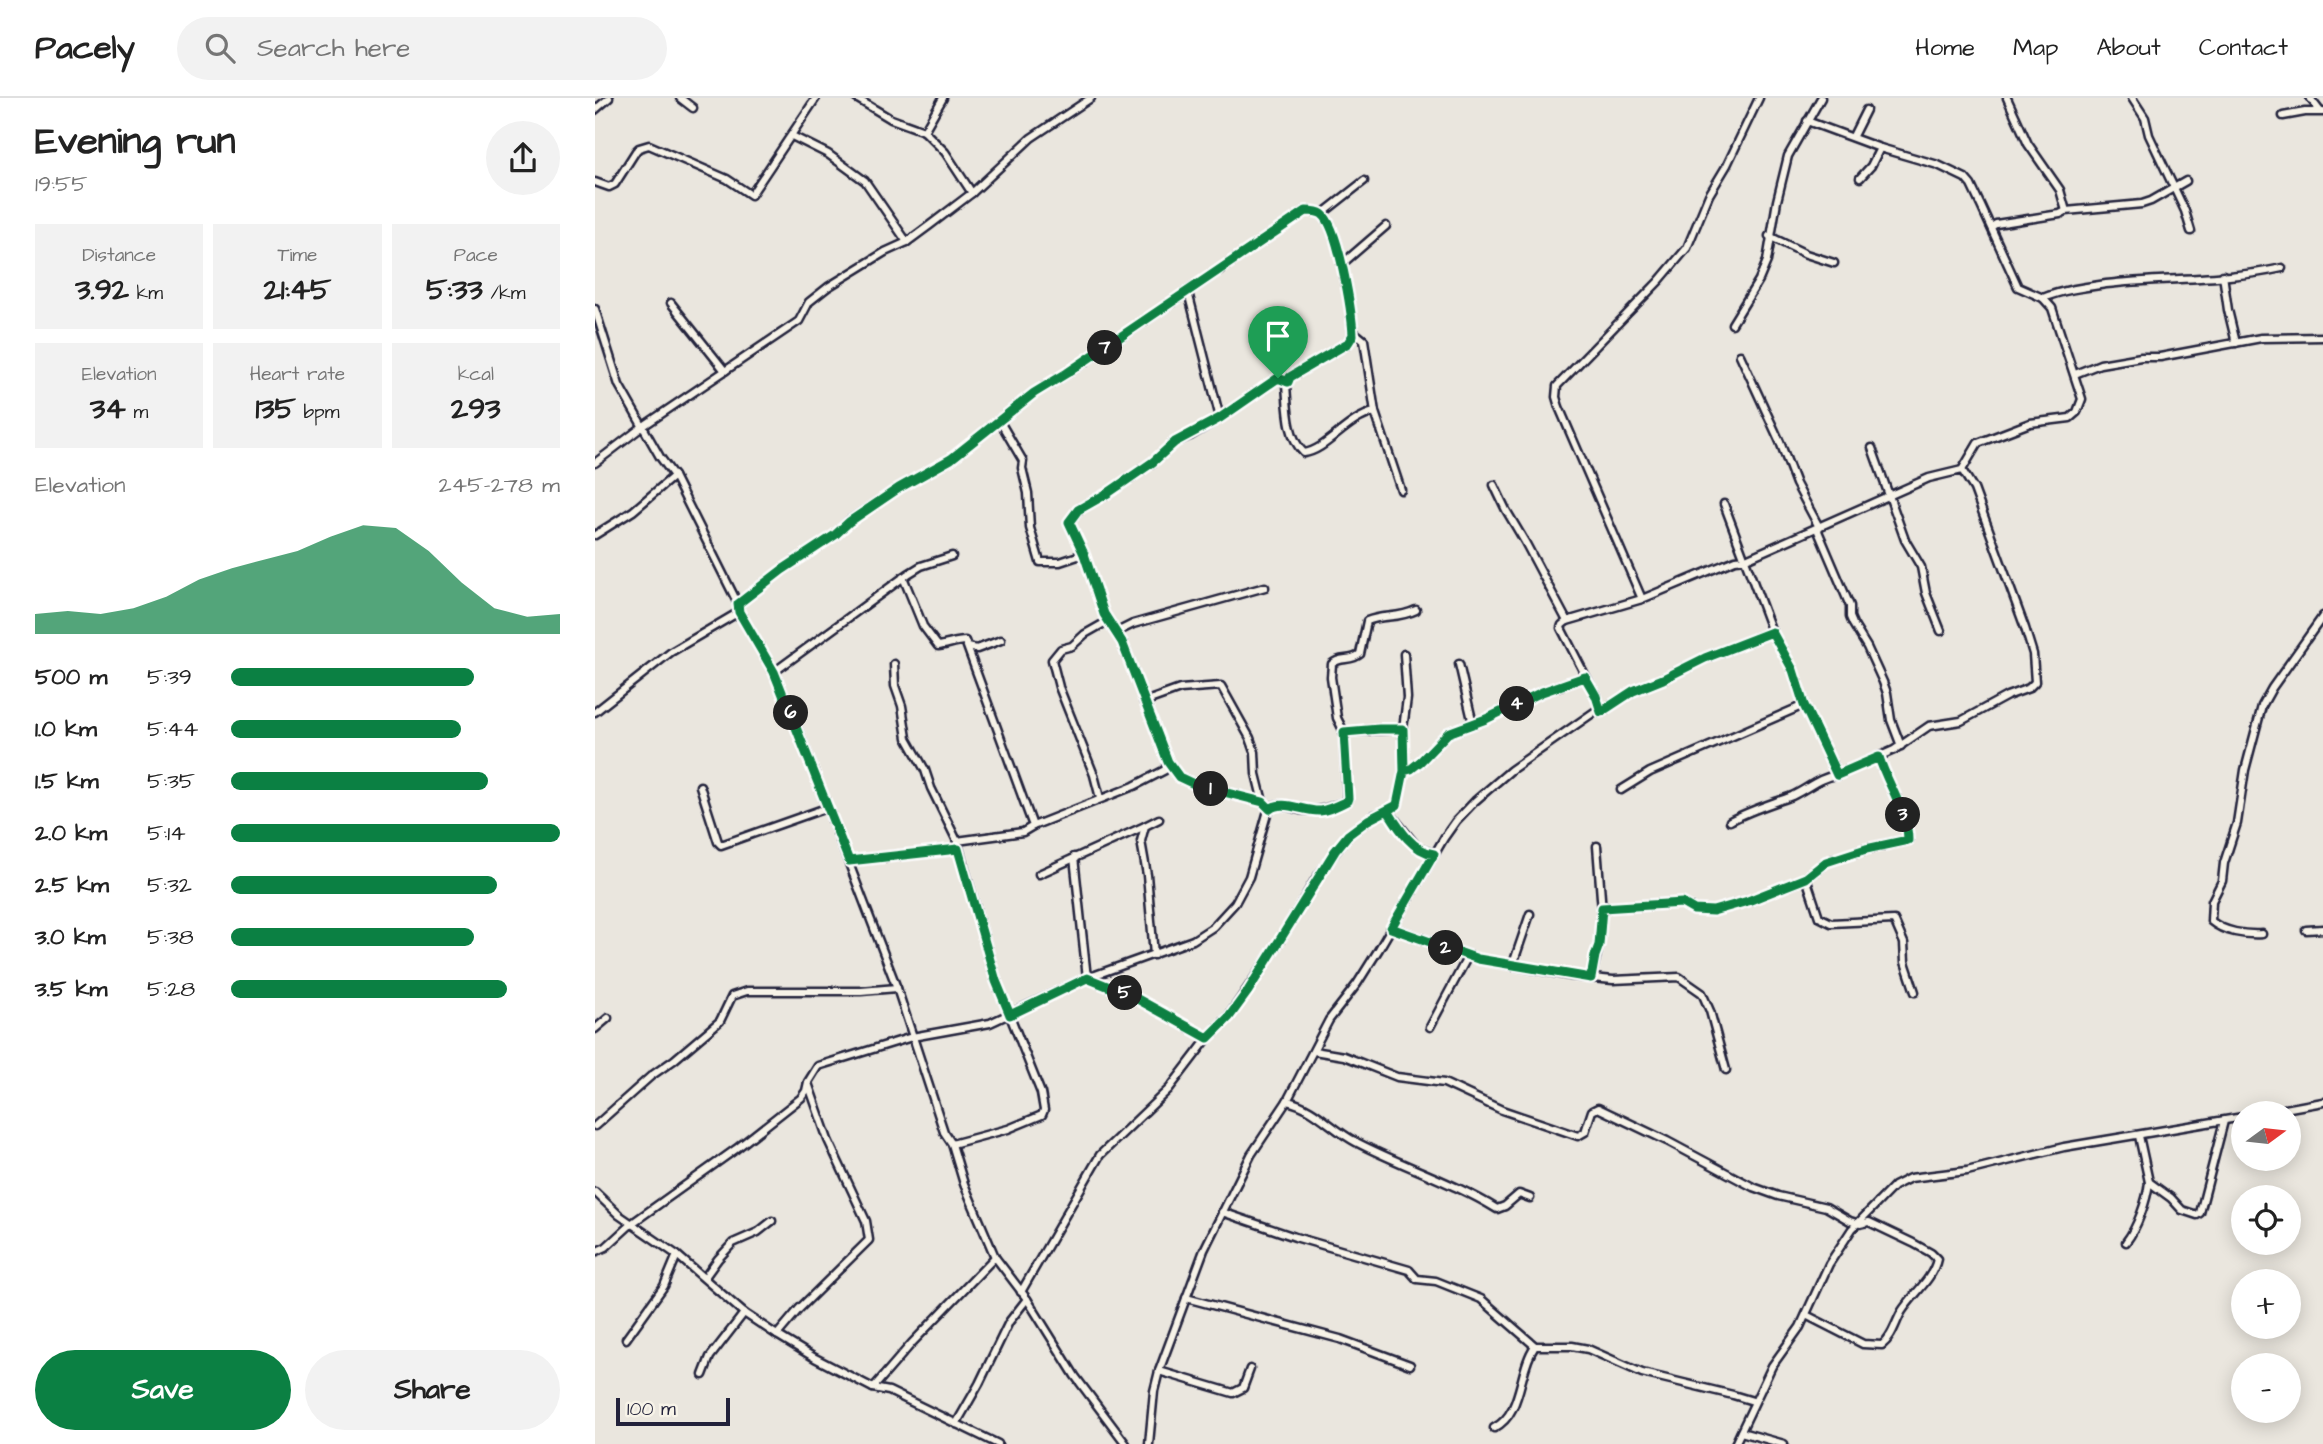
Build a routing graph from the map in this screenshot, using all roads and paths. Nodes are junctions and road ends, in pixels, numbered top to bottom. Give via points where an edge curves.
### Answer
1 (608, 98) edge
2 (680, 98) edge
3 (816, 98) edge
4 (856, 98) edge
5 (943, 98) edge
6 (1091, 98) edge
7 (1759, 98) edge
8 (1821, 98) edge
9 (2007, 98) edge
10 (2132, 98) edge
11 (2310, 98) edge
12 (693, 108) dead end
13 (595, 110) edge
14 (1866, 110) dead end
15 (2321, 112) edge
16 (2283, 116) dead end
17 (1807, 121) junction
18 (924, 131) junction
19 (792, 136) junction
20 (1853, 136) junction
21 (1880, 148) junction
22 (1860, 178) dead end
23 (1364, 181) dead end
24 (2186, 181) dead end
25 (595, 182) edge
26 (2174, 188) junction
27 (972, 192) junction
28 (2066, 211) junction
29 (1322, 214) junction
30 (1386, 226) dead end
31 (1991, 227) junction
32 (2191, 231) dead end
33 (1769, 236) junction
34 (907, 242) junction
35 (1834, 263) dead end
36 (1342, 264) junction
37 (2282, 268) dead end
38 (2223, 275) junction
39 (1188, 292) junction
40 (2043, 298) junction
41 (671, 303) dead end
42 (595, 311) edge
43 (1732, 324) dead end
44 (1353, 331) junction
45 (2323, 337) edge
46 (2236, 343) junction
47 (1740, 355) dead end
48 (725, 371) junction
49 (2075, 374) junction
50 (1288, 382) junction
51 (1375, 412) junction
52 (1220, 418) junction
53 (999, 420) junction
54 (642, 427) junction
55 (1873, 448) dead end
56 (595, 463) edge
57 (1962, 470) junction
58 (674, 476) junction
59 (1494, 485) dead end
60 (1401, 490) dead end
61 (1891, 496) junction
62 (1724, 504) dead end
63 (1819, 527) junction
64 (595, 535) edge
65 (1084, 554) junction
66 (952, 556) dead end
67 (1746, 559) junction
68 (903, 577) junction
69 (1265, 587) dead end
70 (1642, 599) junction
71 (739, 608) junction
72 (1416, 610) dead end
73 (2323, 616) edge
74 (1108, 621) junction
75 (1567, 621) junction
76 (1941, 631) dead end
77 (1117, 632) junction
78 (1772, 632) junction
79 (1001, 640) dead end
80 (968, 647) junction
81 (1404, 653) dead end
82 (894, 664) dead end
83 (1458, 664) dead end
84 (774, 672) junction
85 (1585, 677) junction
86 (1144, 702) junction
87 (1804, 705) junction
88 (595, 712) edge
89 (1601, 712) junction
90 (1473, 724) junction
91 (1403, 729) junction
92 (1344, 732) junction
93 (1901, 746) junction
94 (1879, 757) junction
95 (1168, 762) junction
96 (1404, 771) junction
97 (1837, 775) junction
98 (700, 786) dead end
99 (1621, 790) dead end
100 (1100, 798) junction
101 (1263, 802) junction
102 (826, 808) junction
103 (1270, 809) junction
104 (1388, 811) junction
105 (1159, 820) dead end
106 (1730, 821) dead end
107 (1145, 826) junction
108 (1033, 827) junction
109 (957, 845) junction
110 (1597, 846) dead end
111 (1434, 854) junction
112 (1074, 857) junction
113 (849, 861) junction
114 (1039, 874) dead end
115 (1806, 878) junction
116 (1602, 908) junction
117 (1530, 914) dead end
118 (1391, 928) junction
119 (2323, 929) edge
120 (2305, 930) dead end
121 (2262, 934) dead end
122 (1154, 955) junction
123 (1468, 956) junction
124 (1513, 964) junction
125 (1087, 978) junction
126 (1591, 978) junction
127 (897, 988) junction
128 (1915, 992) dead end
129 (1010, 1015) junction
130 (608, 1018) dead end
131 (1430, 1027) dead end
132 (595, 1029) edge
133 (912, 1037) junction
134 (1208, 1038) junction
135 (1314, 1051) junction
136 (1726, 1070) dead end
137 (808, 1082) junction
138 (1287, 1101) junction
139 (2323, 1102) edge
140 (2301, 1106) edge
141 (2231, 1120) edge
142 (2224, 1121) junction
143 (595, 1126) edge
144 (2139, 1136) junction
145 (952, 1144) junction
146 (2148, 1182) junction
147 (595, 1192) edge
148 (1531, 1198) dead end
149 (1222, 1212) junction
150 (772, 1221) dead end
151 (1860, 1223) junction
152 (631, 1224) junction
153 (2126, 1242) dead end
154 (595, 1252) edge
155 (677, 1255) junction
156 (995, 1257) junction
157 (705, 1277) junction
158 (1021, 1292) junction
159 (1186, 1297) junction
160 (1027, 1299) junction
161 (744, 1313) junction
162 (1806, 1315) junction
163 (777, 1335) junction
164 (626, 1339) dead end
165 (1535, 1346) junction
166 (1410, 1365) dead end
167 (1250, 1368) dead end
168 (1159, 1371) junction
169 (703, 1375) dead end
170 (873, 1388) junction
171 (1753, 1401) junction
172 (956, 1424) junction
173 (1494, 1428) dead end
174 (1741, 1432) junction
175 (998, 1444) edge
176 (1126, 1444) edge
177 (1149, 1444) edge
178 (1735, 1444) edge
179 (1784, 1444) edge

1 - 13 street
2 - 12 street
3 - 19 street
4 - 18 street via 891,119
5 - 18 street
6 - 27 street via 1031,138
7 - 70 street via 1687,248 1557,386 1559,407 1577,453
8 - 17 street
9 - 28 street via 2028,144 2060,190
10 - 26 street
11 - 15 street
14 - 20 street
15 - 16 street
17 - 20 street
17 - 33 street via 1788,156
18 - 27 street via 945,152
19 - 25 street via 751,195 727,179 649,145 636,151 615,184 609,187
19 - 34 street via 828,154 865,181
20 - 21 street
21 - 22 street
21 - 31 street via 1965,178
23 - 29 street
24 - 26 street
26 - 28 street via 2142,204
26 - 32 street
27 - 34 street
28 - 31 street
29 - 36 street
29 - 39 street via 1306,211
30 - 36 street
31 - 40 street via 2018,287
33 - 35 street
33 - 43 street via 1767,261
34 - 48 street via 828,287 809,302 799,321
36 - 44 street
37 - 38 street
38 - 40 street via 2127,281
38 - 46 street
39 - 52 street
39 - 53 street
40 - 49 street via 2052,308
41 - 48 street
42 - 54 street via 619,385
44 - 50 street via 1348,343
44 - 51 street via 1364,340
45 - 46 street
46 - 49 street via 2101,364
47 - 63 street
48 - 54 street
49 - 57 street via 2082,399 2070,418 2030,423 1978,443
50 - 51 street via 1291,427 1304,453
50 - 52 street via 1273,380
51 - 60 street
52 - 65 street via 1175,442 1153,462 1078,510 1069,522
53 - 65 street via 1023,461 1030,528 1040,562 1060,562
53 - 71 street via 951,459 899,488 782,570
54 - 56 street
54 - 58 street
55 - 61 street
57 - 61 street via 1929,478
57 - 93 street via 1974,489 2025,628 2035,682 1961,721 1929,726
58 - 64 street via 633,511
58 - 71 street
59 - 75 street
61 - 63 street
61 - 76 street via 1892,509 1921,567
62 - 67 street
63 - 67 street
63 - 93 street via 1850,606 1850,617 1887,693 1889,715
65 - 74 street
66 - 68 street via 921,565
67 - 70 street
67 - 78 street
68 - 80 street via 923,626 938,646 965,641
68 - 84 street
69 - 77 street
70 - 75 street
71 - 84 street
71 - 88 street via 671,652
72 - 92 street via 1367,621 1360,654 1332,664 1337,718
73 - 121 street via 2262,706 2237,823 2210,910 2217,926
74 - 77 street
74 - 100 street via 1061,649 1052,660
75 - 85 street via 1561,628
77 - 86 street
78 - 87 street via 1793,670
78 - 89 street via 1714,653 1633,691
79 - 80 street via 977,649
80 - 108 street
81 - 91 street via 1407,698
82 - 109 street via 907,738
83 - 90 street
84 - 102 street
85 - 89 street
85 - 90 street
86 - 95 street
86 - 101 street via 1180,689 1221,686 1250,738
87 - 97 street
87 - 99 street via 1650,772
89 - 111 street via 1599,707 1502,778 1456,821
90 - 96 street via 1448,733 1421,761
91 - 92 street
91 - 96 street
92 - 103 street via 1347,801 1320,811 1278,804
93 - 94 street
94 - 97 street
94 - 115 street via 1908,828 1908,840 1826,862
95 - 100 street via 1156,775
95 - 101 street via 1179,777 1196,785
96 - 104 street via 1397,805
97 - 106 street
98 - 102 street via 721,845
100 - 108 street
101 - 103 street
102 - 113 street
103 - 122 street via 1249,877 1235,903 1204,933
104 - 111 street via 1418,848
104 - 134 street via 1348,835 1335,851 1248,991
105 - 107 street
107 - 112 street
107 - 122 street via 1142,841
108 - 109 street
109 - 113 street
109 - 129 street
110 - 116 street
111 - 118 street
112 - 114 street
112 - 125 street
113 - 127 street
115 - 116 street via 1713,911 1694,910 1682,903
115 - 128 street via 1819,917 1831,922 1893,920 1904,943
116 - 126 street
117 - 124 street
118 - 123 street
118 - 135 street via 1329,1020
119 - 120 street
122 - 125 street
123 - 124 street
123 - 131 street
124 - 126 street
125 - 129 street
125 - 134 street via 1132,996
126 - 136 street via 1679,977 1702,993
127 - 133 street
127 - 143 street via 747,991 732,996 720,1021
129 - 133 street
129 - 145 street via 1041,1093 1042,1115
130 - 132 street
133 - 137 street via 818,1066
133 - 145 street
134 - 158 street via 1169,1089 1100,1155
135 - 138 street
135 - 151 street via 1345,1056 1397,1077 1444,1083 1502,1110 1578,1136 1598,1108 1753,1187 1826,1207
137 - 152 street via 801,1098
137 - 163 street via 828,1140 866,1221 869,1240
138 - 148 street via 1321,1116 1357,1142 1497,1209 1519,1194
138 - 149 street via 1251,1155
139 - 140 street
141 - 142 street
142 - 144 street
142 - 146 street via 2200,1213 2182,1210
144 - 146 street
144 - 151 street via 1910,1178 1894,1186
145 - 156 street
146 - 153 street via 2147,1199
147 - 152 street
149 - 159 street
149 - 165 street via 1409,1270 1417,1279 1436,1281 1481,1299
150 - 157 street via 758,1233 733,1243
151 - 162 street via 1829,1264
151 - 162 street via 1869,1223 1931,1253 1937,1259 1933,1269 1882,1345 1863,1344
152 - 154 street
152 - 155 street
155 - 157 street
155 - 164 street via 664,1286
156 - 158 street
156 - 170 street
157 - 161 street
158 - 160 street
159 - 166 street via 1340,1339
159 - 168 street
160 - 172 street via 1009,1322
160 - 176 street via 1075,1376
161 - 163 street
161 - 169 street via 710,1357
162 - 171 street
163 - 170 street
165 - 171 street via 1588,1349 1642,1373
165 - 173 street via 1508,1418
167 - 168 street via 1243,1388 1233,1393
168 - 177 street
170 - 172 street via 889,1391
171 - 174 street
172 - 175 street
174 - 178 street
174 - 179 street

